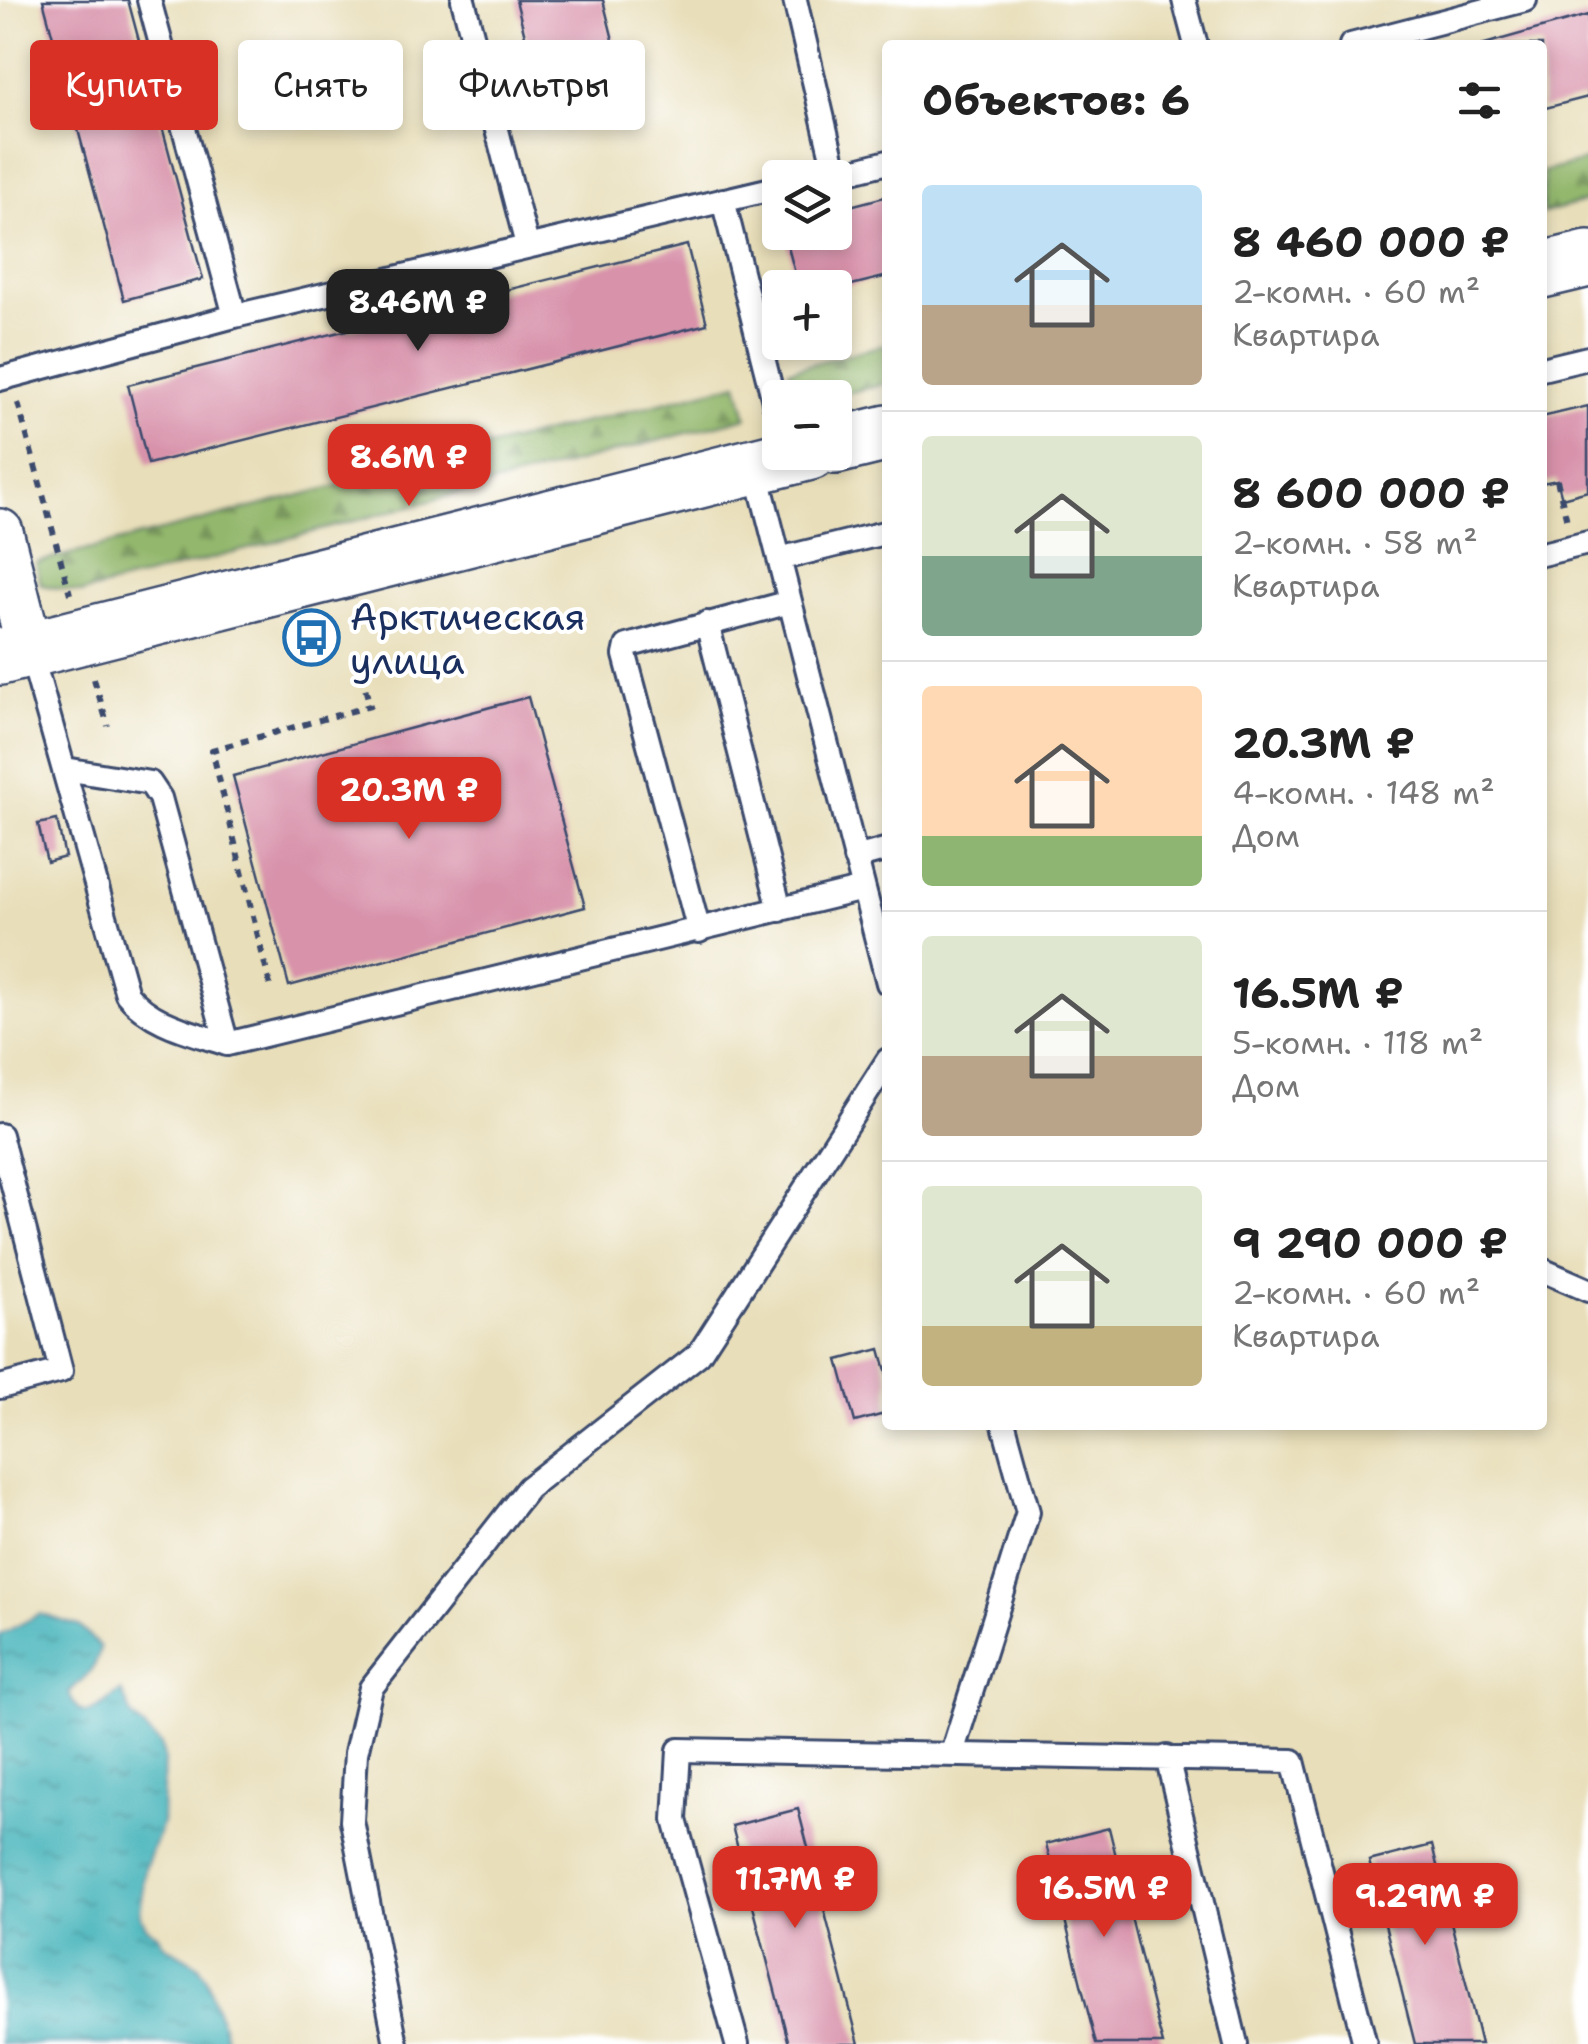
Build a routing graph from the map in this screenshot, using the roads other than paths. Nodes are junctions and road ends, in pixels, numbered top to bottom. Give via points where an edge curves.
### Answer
1 (149, 0) edge
2 (464, 0) edge
3 (795, 0) edge
4 (1184, 0) edge
5 (1525, 0) edge
6 (1195, 40) edge
7 (1369, 40) edge
8 (828, 160) edge
9 (882, 163) edge
10 (852, 171) edge
11 (762, 192) edge
12 (723, 200) junction
13 (527, 246) junction
14 (1588, 259) edge
15 (1547, 269) edge
16 (235, 316) junction
17 (1588, 358) edge
18 (1547, 368) edge
19 (5, 377) edge
20 (773, 380) edge
21 (882, 434) edge
22 (852, 439) edge
23 (762, 458) edge
24 (790, 470) edge
25 (0, 532) edge
26 (882, 533) edge
27 (1580, 544) edge
28 (1547, 553) edge
29 (779, 559) junction
30 (790, 602) junction
31 (707, 624) junction
32 (15, 654) edge
33 (65, 769) junction
34 (882, 851) edge
35 (855, 858) junction
36 (862, 889) junction
37 (780, 910) junction
38 (698, 931) junction
39 (882, 963) edge
40 (227, 1044) junction
41 (882, 1069) edge
42 (0, 1135) edge
43 (1547, 1272) edge
44 (1588, 1290) edge
45 (0, 1388) edge
46 (1005, 1430) edge
47 (952, 1753) junction
48 (1167, 1757) junction
49 (396, 2044) edge
50 (738, 2044) edge
51 (1236, 2044) edge
52 (1366, 2044) edge

1 - 16 lane
2 - 13 lane
3 - 8 lane
4 - 6 lane
5 - 7 lane
9 - 10 lane
11 - 12 lane
12 - 13 lane
12 - 20 lane
13 - 16 lane
14 - 15 street
16 - 19 lane
17 - 18 lane
21 - 22 street
23 - 32 street
24 - 29 lane
25 - 32 street
26 - 29 lane
27 - 28 lane
29 - 30 lane
30 - 31 lane
30 - 35 lane
31 - 37 lane
31 - 38 lane via 634,642 625,655
32 - 33 lane
33 - 40 lane via 128,994 158,1020
33 - 40 lane via 150,784 160,798
34 - 35 lane
35 - 36 lane
36 - 37 lane
36 - 39 lane
37 - 38 lane
38 - 40 lane
41 - 49 lane via 700,1354 528,1488 371,1688 356,1752 352,1821
42 - 45 lane via 61,1371
43 - 44 lane
46 - 47 lane via 1028,1512
47 - 48 lane
47 - 50 lane via 679,1750 674,1820
48 - 51 lane
48 - 52 lane via 1293,1761

